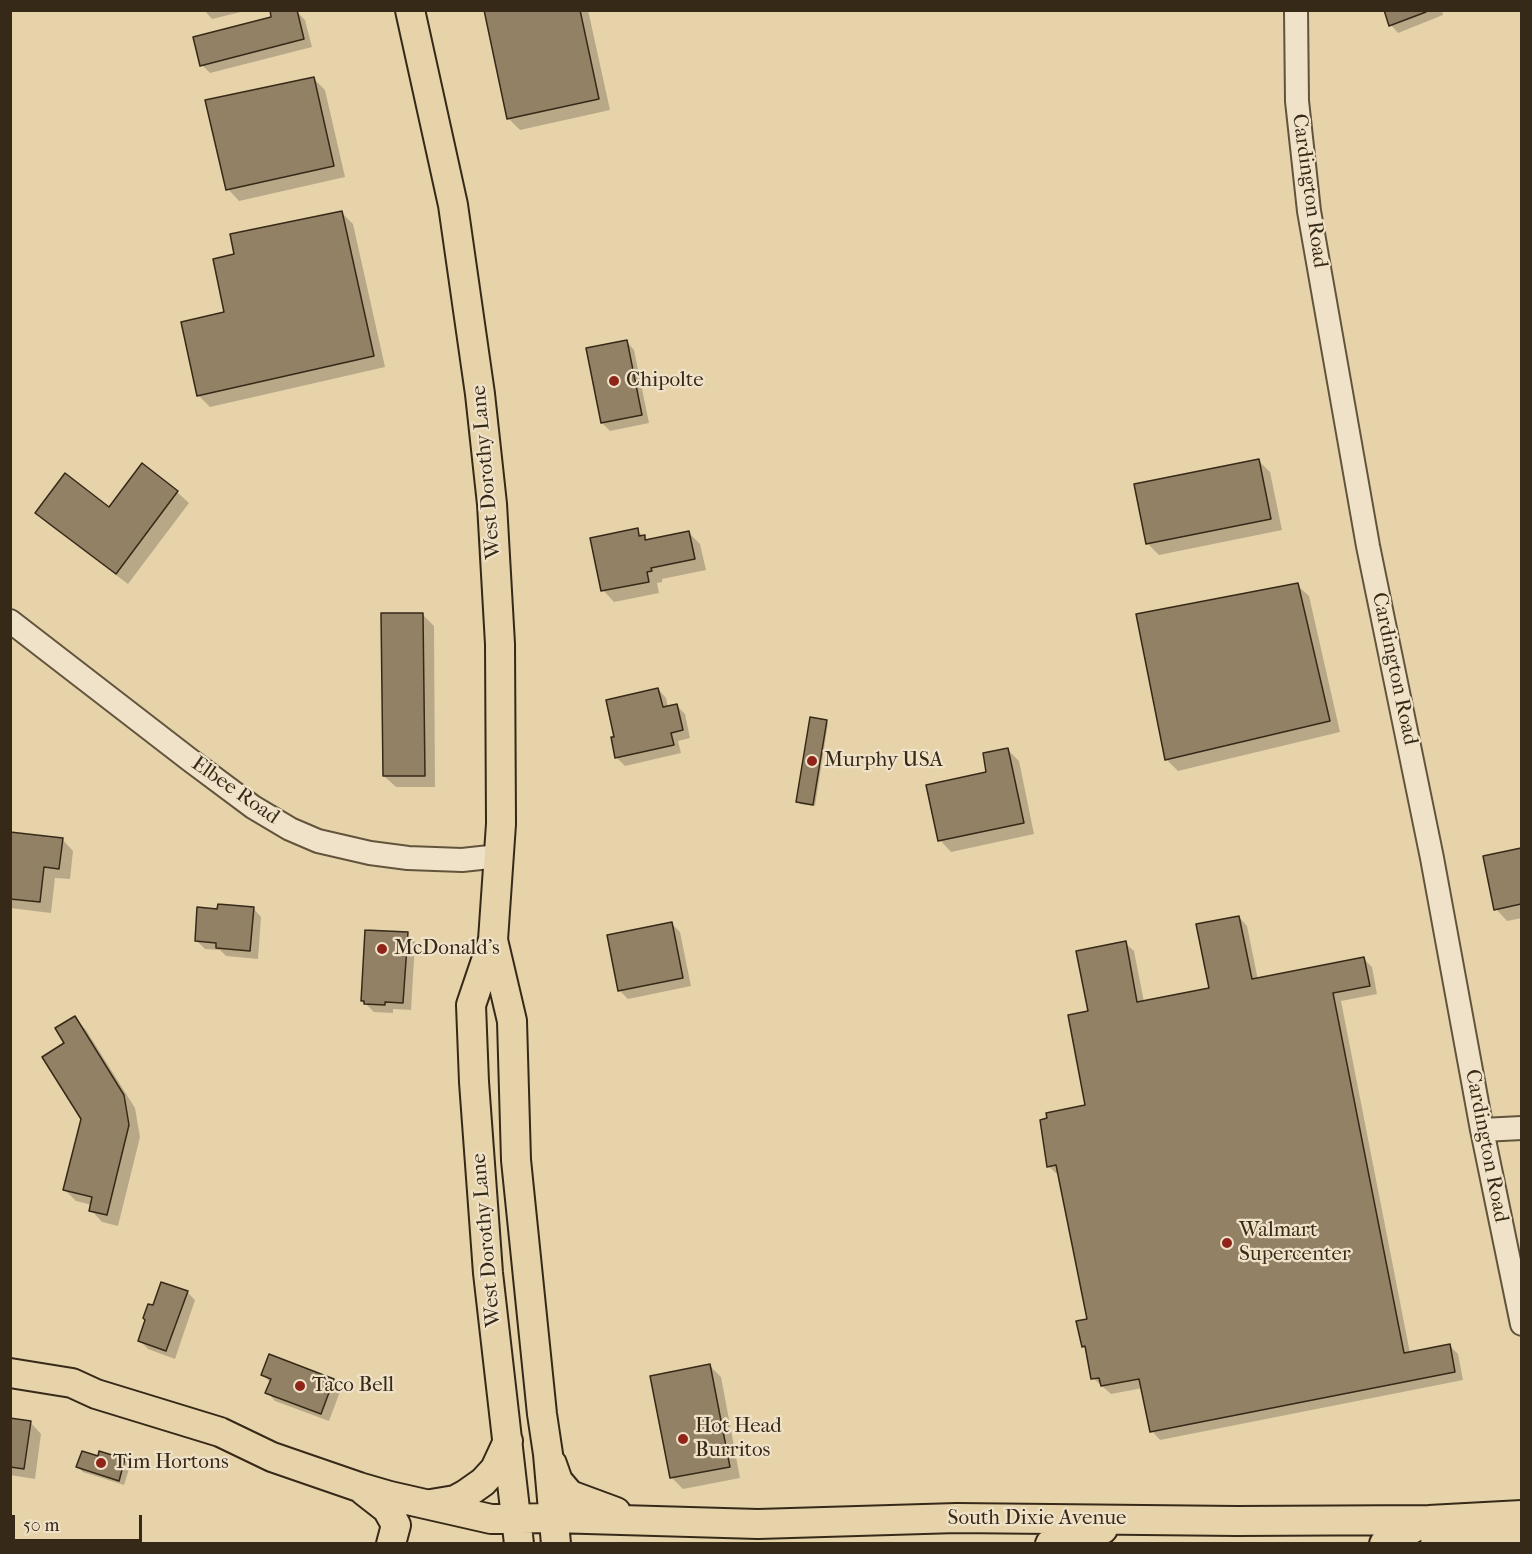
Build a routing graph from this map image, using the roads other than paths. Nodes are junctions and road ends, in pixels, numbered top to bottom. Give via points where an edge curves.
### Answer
1 (410, 10) edge
2 (1296, 10) edge
3 (10, 621) edge
4 (500, 856) junction
5 (493, 939) junction
6 (1521, 1128) edge
7 (1482, 1130) junction
8 (1521, 1324) edge
9 (10, 1373) edge
10 (508, 1441) junction
11 (548, 1454) junction
12 (358, 1487) junction
13 (427, 1505) junction
14 (1521, 1515) edge
15 (637, 1520) junction
16 (1134, 1520) junction
17 (1237, 1521) junction
18 (518, 1531) edge
19 (554, 1531) edge
20 (1000, 1531) edge
21 (1432, 1532) edge
22 (1521, 1538) edge
23 (390, 1544) edge
24 (1050, 1544) edge
25 (1282, 1544) edge
26 (1384, 1544) edge

1 - 4 main road, West Dorothy Lane via 453,205 483,416 500,644
2 - 7 street, Cardington Road via 1297,101 1311,222 1368,546 1432,858
3 - 4 street, Elbee Road via 189,760 290,829 318,841 408,858 462,860
4 - 5 main road, West Dorothy Lane
5 - 10 main road, West Dorothy Lane via 471,1005 488,1273
5 - 11 main road, West Dorothy Lane via 512,1021 516,1160
6 - 7 street
7 - 8 street, Cardington Road
9 - 12 main road via 72,1383 220,1432 272,1457
10 - 13 main road via 495,1469 483,1482 455,1500
10 - 18 main road, West Dorothy Lane
11 - 15 main road via 558,1481 570,1495
11 - 19 main road, West Dorothy Lane
12 - 13 main road, South Dixie Avenue
12 - 23 main road via 387,1509 396,1525
13 - 18 main road, South Dixie Avenue via 491,1519
14 - 21 main road, South Dixie Avenue
15 - 19 main road, South Dixie Avenue
15 - 20 main road, South Dixie Avenue via 758,1524 957,1518
16 - 17 main road, South Dixie Avenue
16 - 20 main road, South Dixie Avenue
16 - 24 main road
17 - 21 main road, South Dixie Avenue
17 - 25 main road via 1270,1534
18 - 19 main road, South Dixie Avenue
21 - 22 main road via 1462,1539
21 - 26 main road

